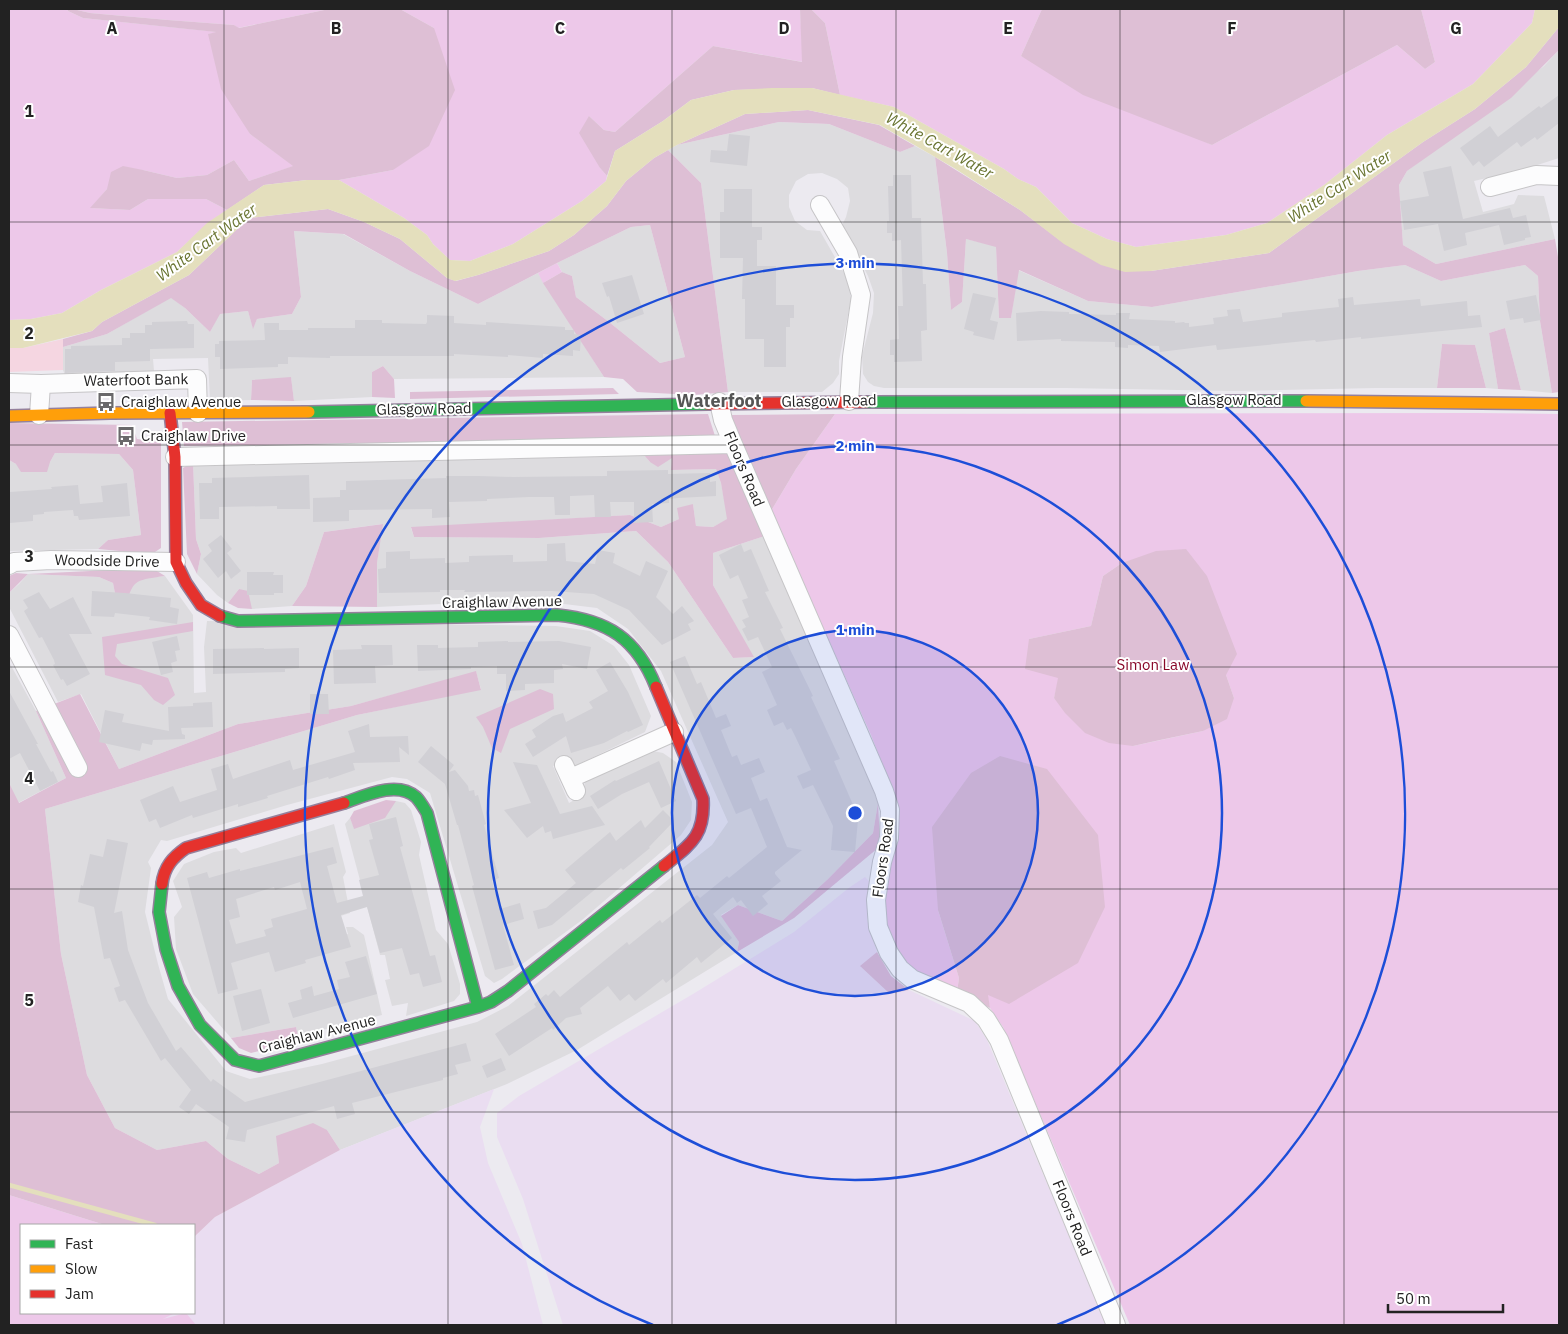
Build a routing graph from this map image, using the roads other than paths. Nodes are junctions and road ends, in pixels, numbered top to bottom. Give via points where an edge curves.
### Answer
1 (1559, 178) edge
2 (1490, 187) dead end
3 (820, 205) dead end
4 (9, 383) edge
5 (41, 384) junction
6 (850, 401) junction
7 (719, 402) junction
8 (1559, 404) edge
9 (170, 413) junction
10 (198, 413) junction
11 (39, 415) junction
12 (9, 416) edge
13 (733, 444) junction
14 (175, 457) junction
15 (176, 562) junction
16 (9, 565) edge
17 (9, 635) edge
18 (674, 732) junction
19 (78, 768) dead end
20 (571, 778) dead end
21 (478, 1007) junction
22 (1116, 1325) edge

1 - 2 street via 1536,175
3 - 6 street via 848,254 861,295 852,357
4 - 5 street, Waterfoot Bank
5 - 10 street, Waterfoot Bank via 197,379
5 - 11 street
6 - 7 street, Glasgow Road
6 - 8 street, Glasgow Road via 1412,400
7 - 10 street, Glasgow Road
7 - 13 street, Floors Road
9 - 10 street, Glasgow Road
9 - 11 street, Glasgow Road
9 - 14 street, Craighlaw Avenue
11 - 12 street, Glasgow Road
13 - 14 street
13 - 22 street, Floors Road via 890,810 876,900 878,927 889,953 912,979 969,1003 986,1018
14 - 15 street, Craighlaw Avenue
15 - 16 street, Woodside Drive via 51,560
15 - 18 street, Craighlaw Avenue via 201,605 217,615 238,621 557,615 596,622 623,638 645,662
17 - 19 street
18 - 20 street
18 - 21 street, Craighlaw Avenue via 703,799 702,827 696,838 508,991
21 - 21 street, Craighlaw Avenue via 259,1066 235,1060 200,1025 178,986 159,912 162,875 173,857 186,848 381,790 404,790 416,797 427,813

